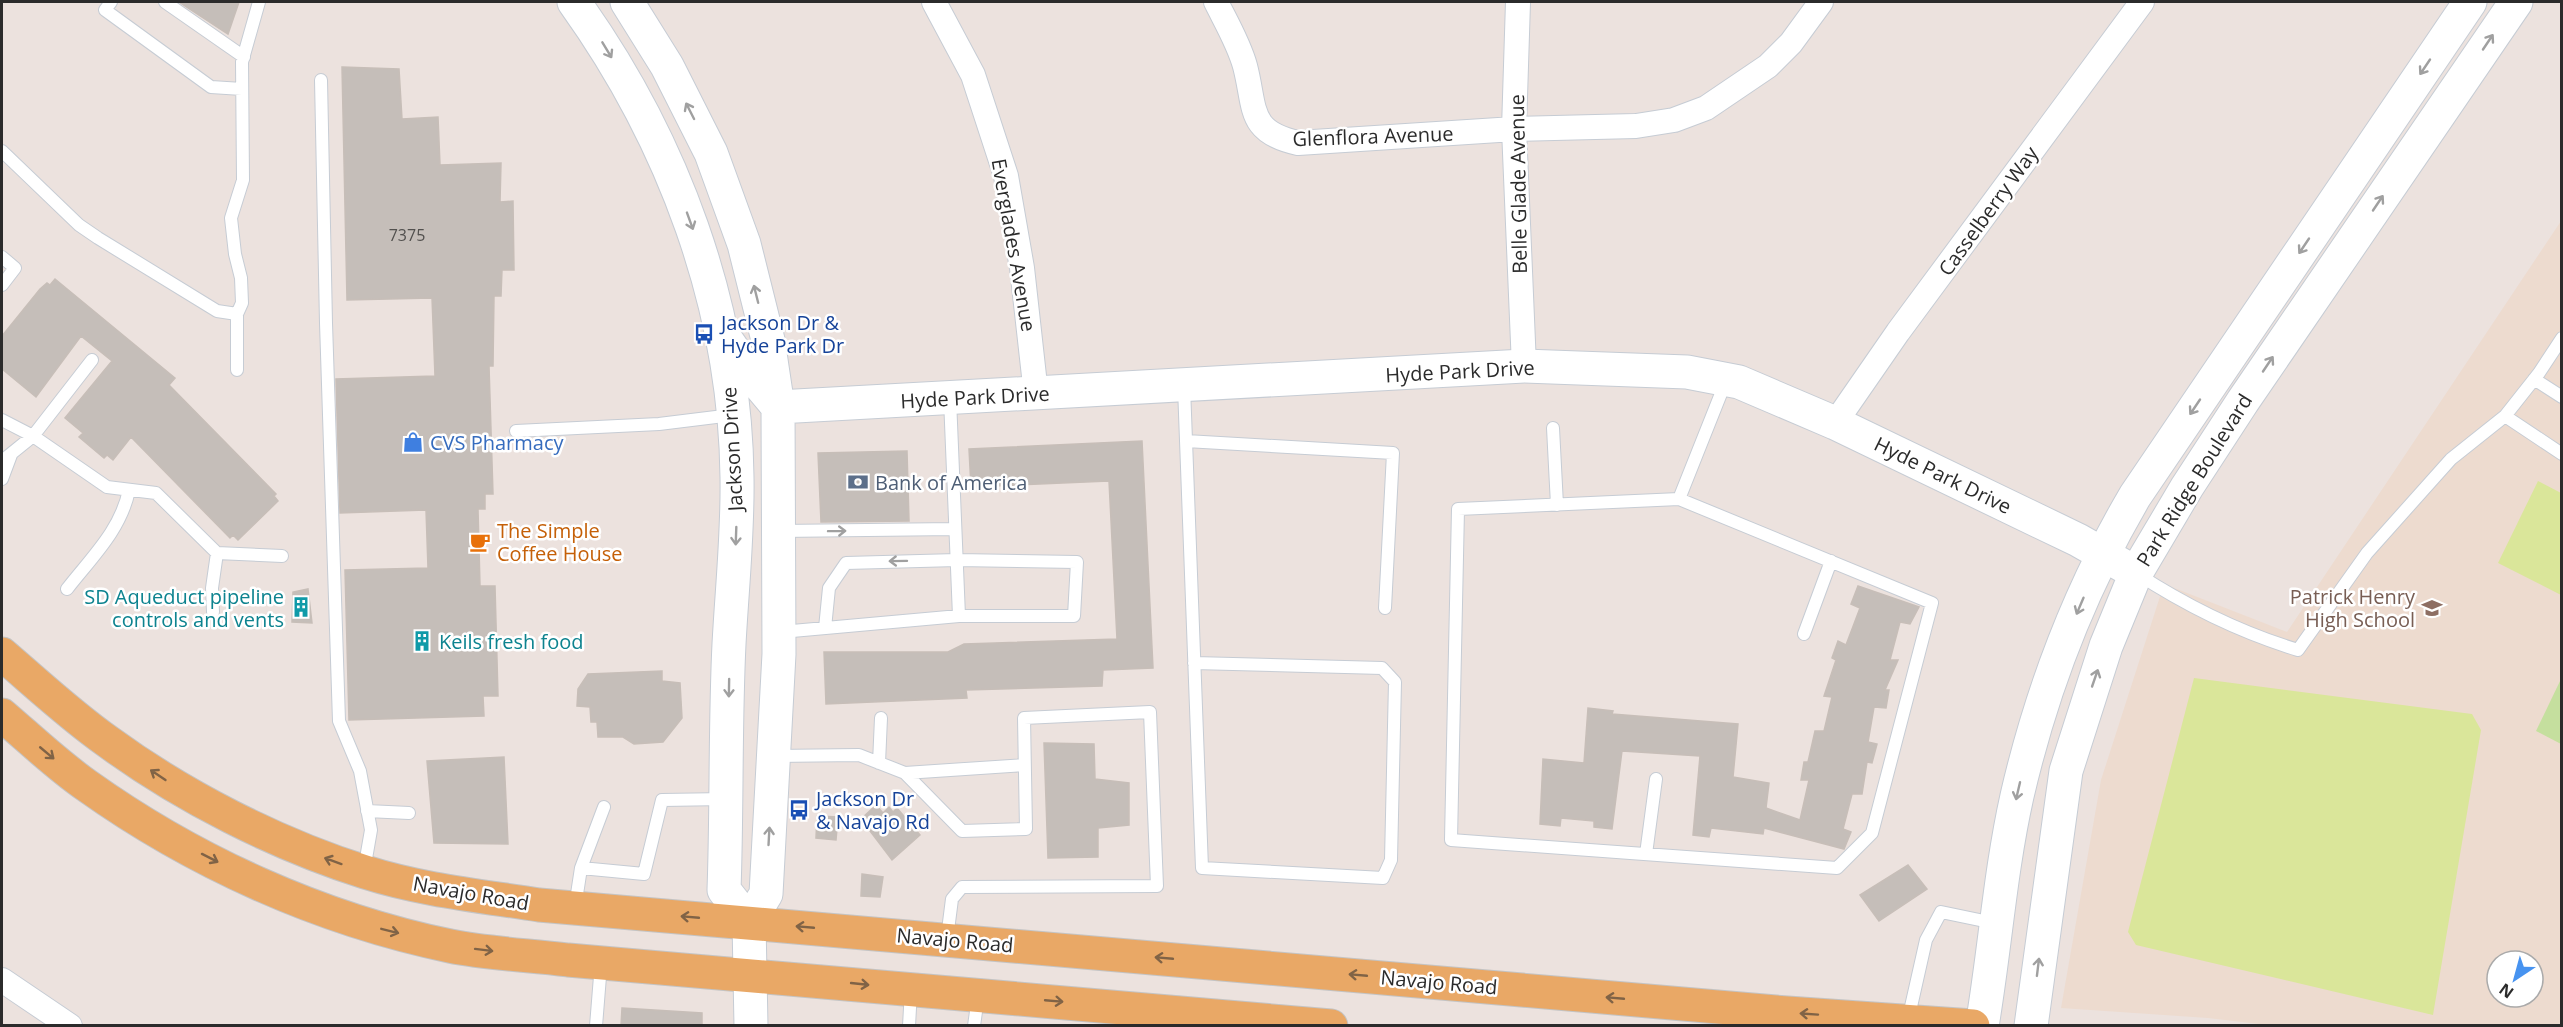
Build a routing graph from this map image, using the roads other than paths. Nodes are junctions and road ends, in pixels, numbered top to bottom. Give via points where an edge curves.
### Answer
1 (111, 2) edge
2 (165, 2) edge
3 (259, 2) edge
4 (574, 2) edge
5 (627, 2) edge
6 (934, 2) edge
7 (1216, 2) edge
8 (1518, 2) edge
9 (1821, 2) edge
10 (2142, 2) edge
11 (2470, 2) edge
12 (2516, 2) edge
13 (244, 57) junction
14 (321, 80) dead end
15 (242, 89) junction
16 (1514, 129) junction
17 (2, 151) edge
18 (2, 256) edge
19 (2, 285) edge
20 (237, 314) junction
21 (721, 332) junction
22 (2562, 338) edge
23 (92, 360) dead end
24 (1524, 366) junction
25 (237, 370) dead end
26 (2534, 379) junction
27 (1727, 380) junction
28 (1184, 386) junction
29 (1036, 394) junction
30 (2562, 397) edge
31 (950, 399) junction
32 (778, 407) junction
33 (733, 415) junction
34 (2505, 416) junction
35 (2, 420) edge
36 (1835, 423) junction
37 (1553, 428) dead end
38 (516, 430) dead end
39 (33, 436) junction
40 (1186, 441) junction
41 (12, 453) junction
42 (2562, 454) edge
43 (780, 455) junction
44 (2, 461) edge
45 (2, 479) edge
46 (129, 490) junction
47 (1679, 499) junction
48 (1557, 505) junction
49 (955, 529) junction
50 (778, 531) junction
51 (218, 553) junction
52 (2103, 553) junction
53 (282, 556) dead end
54 (957, 560) junction
55 (1831, 561) junction
56 (2136, 573) junction
57 (67, 589) dead end
58 (1385, 608) dead end
59 (213, 612) dead end
60 (959, 616) junction
61 (825, 628) junction
62 (778, 632) junction
63 (1804, 634) dead end
64 (2, 654) edge
65 (1194, 663) junction
66 (2, 715) edge
67 (881, 718) dead end
68 (773, 756) junction
69 (879, 763) junction
70 (1024, 765) junction
71 (905, 773) junction
72 (1656, 779) dead end
73 (727, 799) junction
74 (604, 807) dead end
75 (367, 811) junction
76 (409, 813) dead end
77 (1646, 854) junction
78 (581, 868) junction
79 (364, 872) junction
80 (575, 908) junction
81 (749, 922) junction
82 (1994, 923) junction
83 (947, 939) junction
84 (601, 963) junction
85 (749, 975) junction
86 (2, 980) edge
87 (911, 989) junction
88 (976, 1010) edge
89 (1908, 1021) junction
90 (1265, 1023) edge
91 (70, 1026) edge
92 (596, 1026) edge
93 (751, 1026) edge
94 (909, 1026) edge
95 (1331, 1026) edge
96 (1972, 1026) edge
97 (1982, 1026) edge
98 (2031, 1026) edge

1 - 15 lane via 105,10 211,87
2 - 13 lane
3 - 13 lane
4 -> 21 main road, Jackson Drive via 632,91 677,183 704,258
32 -> 5 main road via 768,340 744,244 714,163 667,66
6 - 29 street, Everglades Avenue via 973,75 1006,176 1022,268
7 - 16 street, Glenflora Avenue via 1245,66 1252,110 1263,128 1280,139 1298,143
8 - 16 street, Belle Glade Avenue
9 - 16 street, Glenflora Avenue via 1791,43 1768,66 1706,108 1674,120 1635,126
10 - 36 street, Casselberry Way
11 -> 52 main road, Park Ridge Boulevard via 2135,496
56 -> 12 main road, Park Ridge Boulevard via 2243,401
13 - 15 lane
14 - 75 lane via 339,721 360,771
15 - 20 lane via 243,180 231,218 241,278 242,303
16 - 24 street, Belle Glade Avenue
17 - 20 lane via 79,225 217,311
18 - 19 lane via 15,268
20 - 25 lane
21 - 32 main road
21 - 33 main road, Jackson Drive
22 - 26 lane
23 - 39 lane
24 - 27 main road, Hyde Park Drive via 1687,372
24 - 28 main road, Hyde Park Drive
26 - 30 lane
26 - 34 lane
27 - 36 main road, Hyde Park Drive
27 - 47 lane
28 - 29 main road, Hyde Park Drive
28 - 40 lane
29 - 31 main road, Hyde Park Drive
31 - 32 main road, Hyde Park Drive
31 - 49 lane
32 - 43 main road
33 - 38 lane via 659,424
33 - 43 main road
33 -> 73 main road, Jackson Drive via 737,487
34 - 42 lane
34 - 56 lane via 2451,459 2367,553 2298,650 2276,644 2174,596
35 - 39 lane
36 - 52 main road, Hyde Park Drive
37 - 48 lane
39 - 41 lane
39 - 46 lane via 107,487
40 - 58 lane via 1394,453
40 - 65 lane
41 - 44 lane
41 - 45 lane
43 - 50 main road
46 - 51 lane via 156,493
46 - 57 lane via 117,526
47 - 48 lane
47 - 55 lane
48 - 77 lane via 1458,509 1451,840
50 -> 49 lane
49 - 54 lane
50 - 62 main road
51 - 53 lane
51 - 59 lane via 212,588
52 - 56 main road, Hyde Park Drive
52 -> 82 main road, Park Ridge Boulevard via 2058,660 2032,736
54 - 60 lane
54 - 60 lane via 1077,562 1074,616
54 -> 61 lane via 846,563 829,588
55 - 63 lane
55 - 77 lane via 1932,603 1872,833 1837,868
98 -> 56 main road, Park Ridge Boulevard via 2066,771 2106,646
60 - 61 lane
61 - 62 lane
62 - 68 main road
79 -> 64 main road, Navajo Road via 295,846 177,788 106,741
65 - 65 lane via 1202,868 1383,878 1391,860 1395,682 1382,668
66 -> 84 main road via 85,784 163,834 268,889 357,922 452,946
67 - 69 lane
68 - 69 lane via 859,755
81 -> 68 main road via 766,894
69 - 71 lane
70 - 71 lane
70 - 71 lane via 1026,829 962,831
70 - 83 lane via 1024,718 1150,712 1157,886 962,887 952,898
72 - 77 lane
73 - 78 lane via 662,800 644,874
73 - 81 main road, Jackson Drive via 724,890
74 - 78 lane
75 - 76 lane
75 - 79 lane via 371,830
78 - 80 lane
79 - 80 main road, Navajo Road via 451,892
81 -> 80 main road, Navajo Road
83 -> 81 main road, Navajo Road
81 - 85 main road
82 - 89 lane via 1941,912 1926,940
82 - 97 main road, Park Ridge Boulevard
89 -> 83 main road, Navajo Road
84 - 85 main road
84 - 92 lane
85 -> 87 main road
85 - 93 main road
86 - 91 street
87 - 88 main road
87 - 94 lane
88 -> 90 main road
89 - 96 main road, Navajo Road
90 - 95 main road

